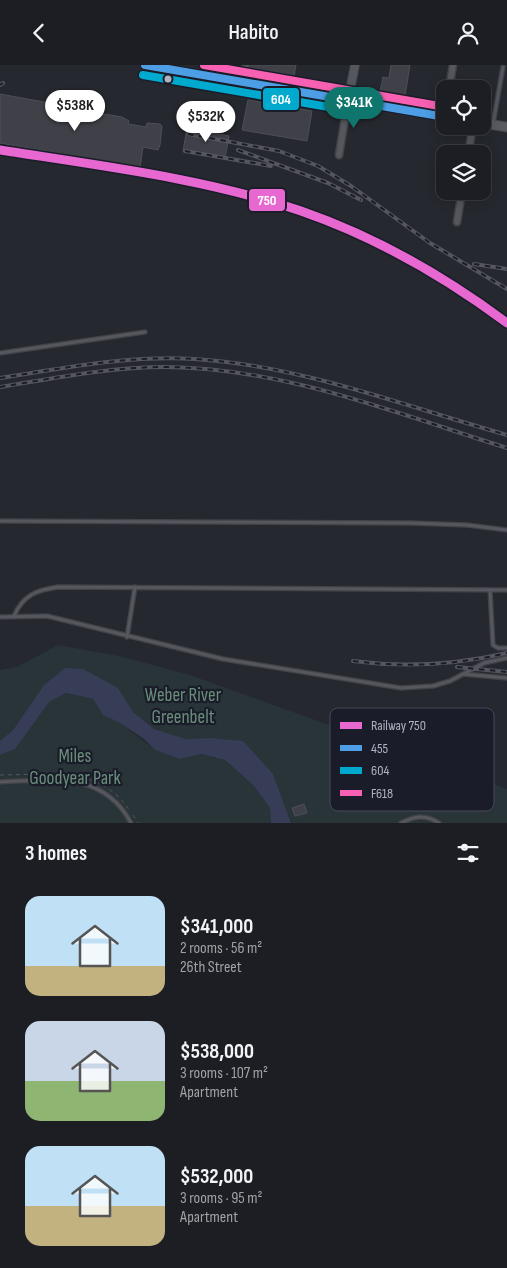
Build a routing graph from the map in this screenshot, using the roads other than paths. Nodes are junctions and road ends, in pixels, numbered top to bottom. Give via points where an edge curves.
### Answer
1 (145, 65) edge
2 (246, 65) edge
3 (355, 65) edge
4 (453, 65) edge
5 (503, 67) dead end
6 (450, 80) edge
7 (243, 82) junction
8 (348, 100) junction
9 (436, 114) edge
10 (493, 125) joint
11 (507, 127) edge
12 (339, 155) dead end
13 (461, 200) edge
14 (457, 222) dead end
15 (146, 332) dead end
16 (0, 353) edge
17 (0, 521) edge
18 (507, 530) edge
19 (136, 587) junction
20 (490, 590) junction
21 (507, 590) edge
22 (14, 616) junction
23 (0, 617) edge
24 (127, 637) junction
25 (507, 647) edge
26 (507, 658) edge
27 (462, 674) junction
28 (507, 678) edge
29 (0, 782) edge
30 (131, 823) edge
31 (401, 823) edge
32 (439, 823) edge

1 - 7 main road
2 - 7 street
3 - 8 street
4 - 6 street
5 - 10 lane
7 - 8 main road
8 - 9 main road
8 - 12 street
10 - 11 main road
13 - 14 street
15 - 16 lane
17 - 18 lane via 411,523
19 - 20 lane
19 - 22 lane via 41,590 27,596
19 - 24 lane
20 - 21 lane
20 - 25 lane via 493,645
22 - 23 lane
22 - 24 lane via 47,616
24 - 27 lane via 223,659 401,688 433,686
26 - 27 lane via 484,663
27 - 28 lane
29 - 30 lane via 58,780 87,783 111,796
31 - 32 lane via 414,816 427,817

